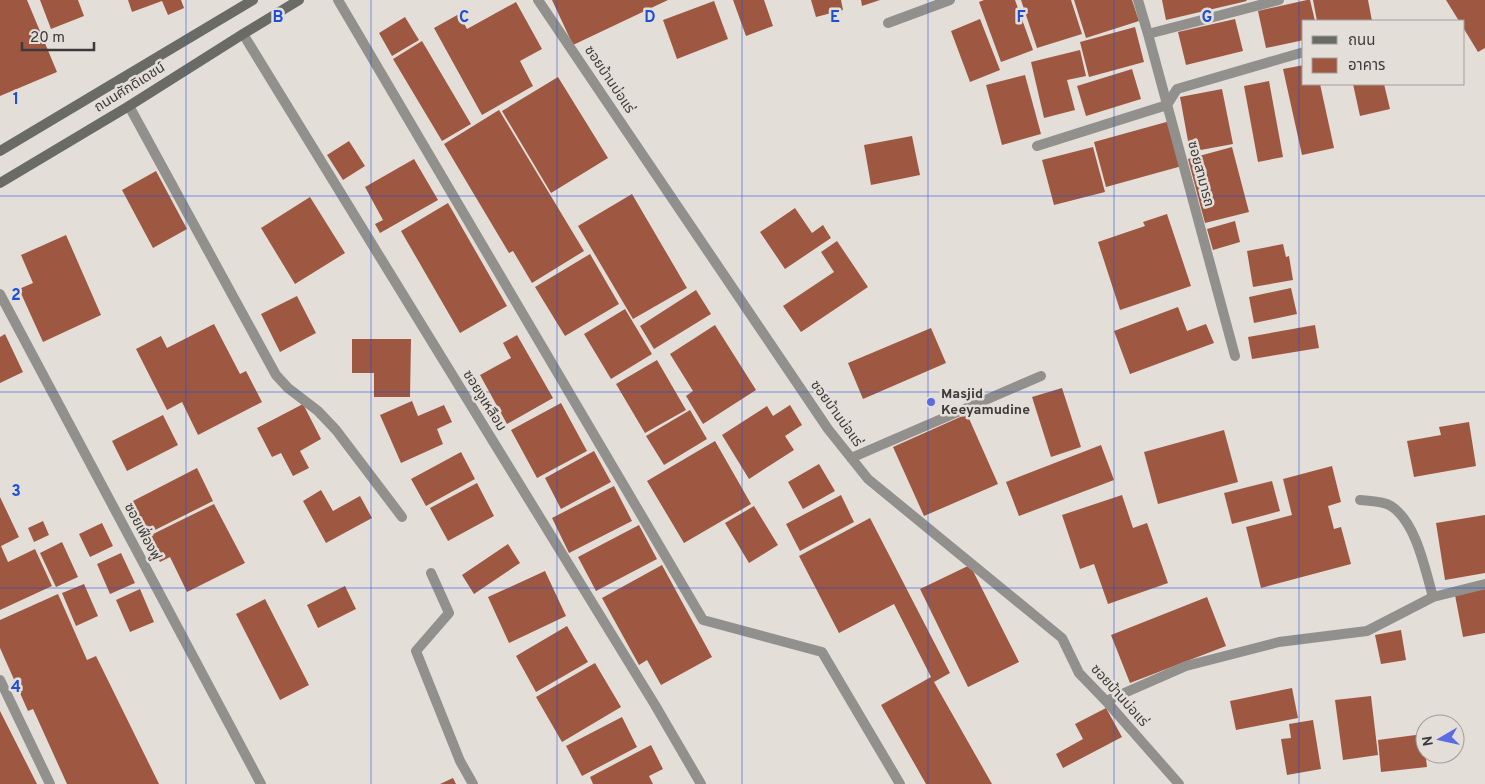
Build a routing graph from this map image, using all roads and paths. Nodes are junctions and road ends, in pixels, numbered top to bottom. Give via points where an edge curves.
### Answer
1 (253, 0) edge
2 (299, 0) edge
3 (338, 0) edge
4 (538, 0) edge
5 (950, 0) edge
6 (1138, 0) edge
7 (1279, 0) edge
8 (888, 23) dead end
9 (242, 34) junction
10 (1148, 34) junction
11 (1302, 53) edge
12 (1167, 105) junction
13 (129, 106) junction
14 (1037, 146) dead end
15 (0, 151) edge
16 (0, 183) edge
17 (0, 294) edge
18 (1235, 356) dead end
19 (1041, 376) dead end
20 (851, 458) junction
21 (1360, 500) dead end
22 (402, 517) dead end
23 (432, 573) dead end
24 (1485, 584) edge
25 (1433, 596) junction
26 (0, 680) edge
27 (1106, 701) junction
28 (50, 784) edge
29 (261, 784) edge
30 (473, 784) edge
31 (701, 784) edge
32 (900, 784) edge
33 (1179, 784) edge

1 - 15 main road
2 - 9 main road, ถนนศักดิเดชน์
3 - 32 street via 703,620 822,652
4 - 20 street, ซอยบ้านบ่อแร่ via 828,429
5 - 8 street
6 - 10 street, ซอยสามารถ
7 - 10 street
9 - 13 main road, ถนนศักดิเดชน์
9 - 31 street, ซอยงูเหลือม
10 - 12 street, ซอยสามารถ
11 - 12 street via 1177,89
12 - 14 street
12 - 18 street, ซอยสามารถ
13 - 16 main road, ถนนศักดิเดชน์
13 - 22 street via 276,375 336,430
17 - 29 street, ซอยเฟื่องฟู
19 - 20 street
20 - 27 street, ซอยบ้านบ่อแร่ via 868,480 1062,638 1079,673
21 - 25 street via 1389,505 1400,514 1418,543
23 - 30 street via 449,613 416,651 460,761
24 - 25 street
25 - 27 street via 1367,631 1279,642 1196,663
26 - 28 street
27 - 33 street, ซอยบ้านบ่อแร่

